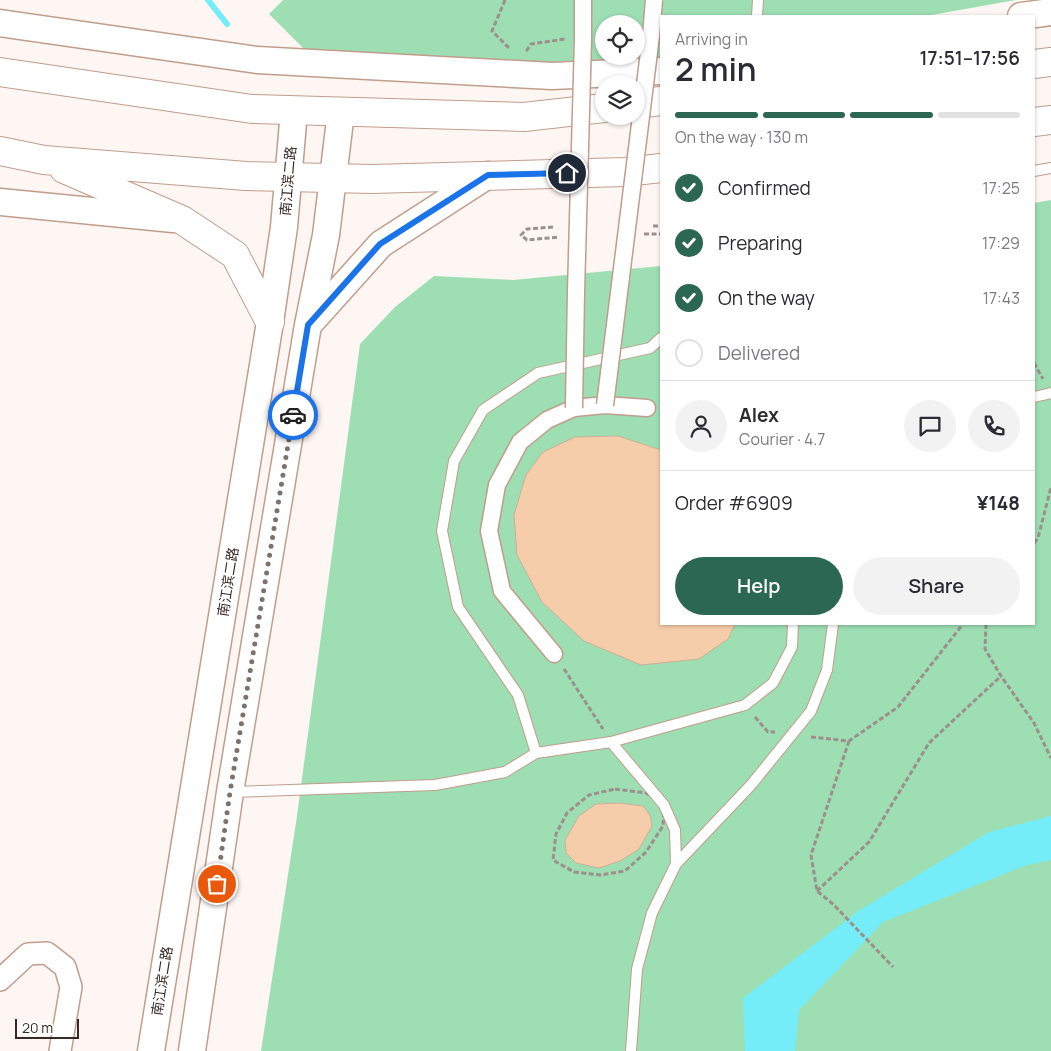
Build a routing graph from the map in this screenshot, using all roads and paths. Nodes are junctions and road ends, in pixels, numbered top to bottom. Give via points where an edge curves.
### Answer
1 (504, 0) edge
2 (583, 0) edge
3 (654, 0) edge
4 (758, 0) edge
5 (1051, 12) edge
6 (757, 15) edge
7 (1028, 15) edge
8 (0, 23) edge
9 (583, 40) junction
10 (513, 52) dead end
11 (531, 54) dead end
12 (1051, 62) edge
13 (1035, 64) edge
14 (660, 71) edge
15 (0, 72) edge
16 (660, 101) edge
17 (645, 103) edge
18 (595, 109) edge
19 (294, 111) junction
20 (341, 112) junction
21 (0, 151) edge
22 (44, 160) junction
23 (660, 168) edge
24 (1051, 168) edge
25 (1035, 171) edge
26 (488, 175) junction
27 (288, 177) junction
28 (333, 178) junction
29 (0, 202) edge
30 (182, 220) junction
31 (653, 226) dead end
32 (660, 226) edge
33 (552, 227) dead end
34 (577, 236) junction
35 (270, 322) junction
36 (308, 325) junction
37 (660, 339) edge
38 (1051, 393) edge
39 (1035, 397) edge
40 (605, 405) junction
41 (574, 408) junction
42 (647, 408) dead end
43 (1051, 487) edge
44 (1035, 542) edge
45 (793, 625) edge
46 (833, 625) edge
47 (962, 625) edge
48 (986, 625) edge
49 (554, 654) joint
50 (1001, 676) junction
51 (745, 706) junction
52 (792, 734) junction
53 (849, 741) junction
54 (611, 742) junction
55 (536, 753) junction
56 (1051, 758) edge
57 (230, 792) junction
58 (664, 805) junction
59 (676, 864) junction
60 (817, 891) junction
61 (894, 967) dead end
62 (0, 980) edge
63 (60, 1051) edge
64 (151, 1051) edge
65 (192, 1051) edge
66 (630, 1051) edge

1 - 10 path via 492,31
2 - 9 street, bridge
3 - 40 street, bridge
4 - 6 lane
5 - 7 street
8 - 14 street via 257,60 552,76
9 - 11 path via 531,44 527,50
9 - 34 street, bridge
12 - 13 highway
15 - 19 highway via 252,109
16 - 17 highway
18 - 20 highway via 524,117
19 - 20 highway
19 - 27 street, 南江滨二路
20 - 28 street
21 - 22 highway
22 - 27 highway
22 - 30 highway
23 - 26 highway via 626,172
24 - 25 lane
26 - 28 highway
26 - 36 street via 380,244
27 - 28 highway
27 - 35 street, 南江滨二路
28 - 36 street via 326,235
29 - 30 street
30 - 35 highway via 235,255
31 - 32 path
33 - 34 path via 527,229 521,235 527,240
34 - 41 street, bridge
35 - 64 street, 南江滨二路
36 - 57 street
37 - 55 lane via 650,348 538,373 483,410 454,461 442,531 458,607 518,695
38 - 39 lane
40 - 41 street
40 - 42 street
41 - 49 street via 547,420 520,442 497,484 489,532 502,591
43 - 44 path
45 - 51 lane via 792,647 773,683
46 - 52 lane via 827,670 811,711
47 - 53 path via 898,707
48 - 50 path via 985,649
49 - 54 path
50 - 56 path via 1034,723
50 - 60 path via 929,743 869,842
51 - 52 path via 768,732
51 - 54 lane
52 - 53 path
52 - 59 lane via 751,784
53 - 60 path via 811,855
54 - 55 lane
54 - 58 lane
55 - 57 lane via 505,772 435,784
57 - 65 street
58 - 58 path via 646,792 615,789 589,796 567,813 556,834 553,860 574,872 600,876 625,871 646,852 663,826
58 - 59 lane via 676,830
59 - 66 lane via 652,913 637,969
60 - 61 path
62 - 63 street via 28,954 47,953 65,967 71,987

